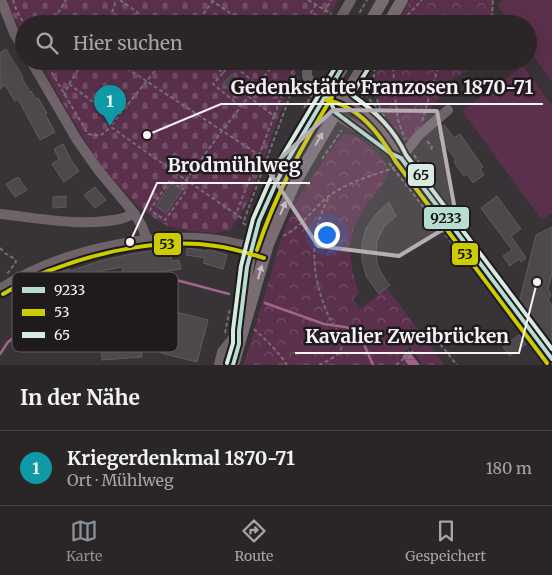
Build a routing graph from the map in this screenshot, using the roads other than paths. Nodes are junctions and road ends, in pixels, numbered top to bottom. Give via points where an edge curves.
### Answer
1 (1, 0) edge
2 (350, 0) edge
3 (383, 0) edge
4 (402, 0) edge
5 (342, 15) edge
6 (374, 15) edge
7 (393, 15) edge
8 (15, 35) edge
9 (36, 70) edge
10 (308, 70) edge
11 (341, 70) edge
12 (360, 70) edge
13 (327, 94) junction
14 (344, 97) junction
15 (448, 110) dead end
16 (335, 112) junction
17 (401, 158) junction
18 (134, 213) junction
19 (0, 214) edge
20 (147, 240) junction
21 (252, 248) junction
22 (266, 252) junction
23 (31, 272) edge
24 (12, 281) edge
25 (0, 289) edge
26 (239, 338) junction
27 (551, 356) edge
28 (219, 365) edge
29 (233, 365) edge

1 - 8 street
2 - 5 street
3 - 6 main road
4 - 7 main road
9 - 18 street via 77,140
10 - 13 street via 310,81
11 - 13 main road
12 - 14 main road
13 - 14 street
13 - 16 street
13 - 21 main road via 276,183 259,221
14 - 16 main road
14 - 17 street via 381,126
15 - 17 street via 419,135
16 - 17 street
22 -> 16 main road via 294,184
17 - 27 street
18 - 19 street via 122,219 90,222
18 - 20 street
20 - 21 street via 212,239
20 - 23 street via 72,256
21 - 22 street
21 - 26 main road
26 -> 22 main road
24 - 25 street
26 - 28 street via 222,352
26 - 29 main road

